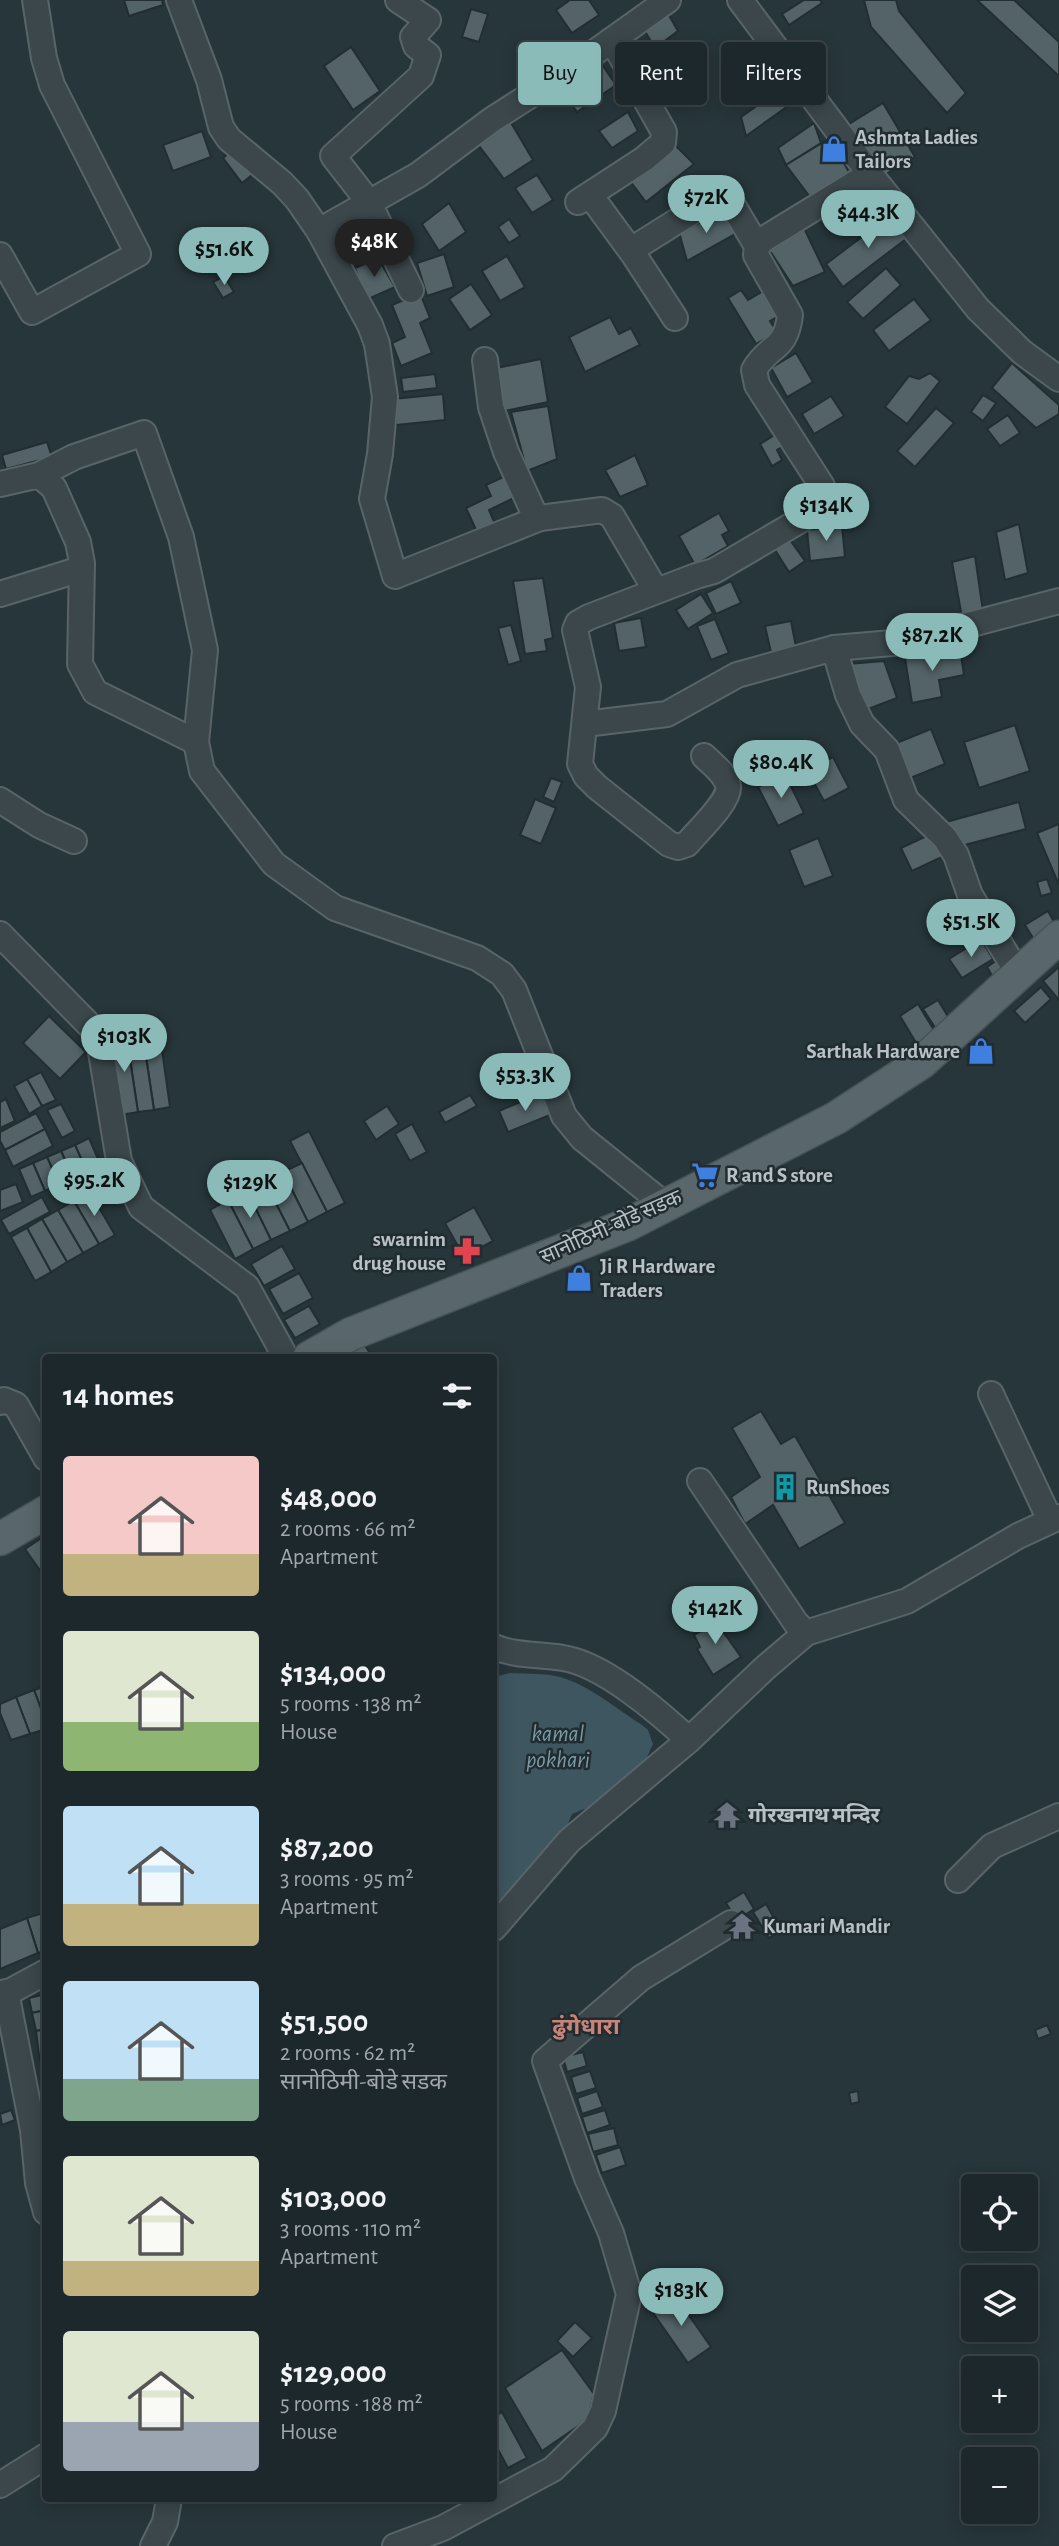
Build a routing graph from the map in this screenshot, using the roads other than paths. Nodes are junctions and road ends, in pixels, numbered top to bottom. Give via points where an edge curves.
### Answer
1 (35, 0) edge
2 (179, 0) edge
3 (398, 0) edge
4 (668, 0) edge
5 (740, 0) edge
6 (612, 40) junction
7 (870, 174) junction
8 (368, 201) junction
9 (319, 231) junction
10 (757, 246) junction
11 (631, 250) junction
12 (0, 255) edge
13 (411, 290) dead end
14 (675, 318) dead end
15 (485, 360) dead end
16 (1059, 379) edge
17 (39, 475) junction
18 (0, 484) edge
19 (540, 518) junction
20 (82, 569) junction
21 (656, 591) junction
22 (0, 594) edge
23 (1059, 601) edge
24 (834, 648) junction
25 (585, 724) junction
26 (196, 742) junction
27 (704, 757) dead end
28 (0, 800) edge
29 (75, 841) dead end
30 (0, 934) edge
31 (1059, 937) edge
32 (1019, 975) junction
33 (665, 1205) junction
34 (284, 1354) edge
35 (316, 1354) edge
36 (991, 1394) dead end
37 (0, 1402) edge
38 (42, 1451) edge
39 (700, 1481) dead end
40 (42, 1514) edge
41 (1055, 1519) edge
42 (0, 1539) edge
43 (806, 1633) junction
44 (497, 1648) edge
45 (689, 1740) junction
46 (1059, 1816) edge
47 (958, 1880) dead end
48 (497, 1919) edge
49 (731, 1923) dead end
50 (42, 1974) edge
51 (3, 1994) edge
52 (42, 2198) edge
53 (42, 2459) edge
54 (0, 2485) edge
55 (497, 2499) edge
56 (168, 2502) edge
57 (491, 2502) edge
58 (153, 2546) edge
59 (395, 2546) edge

1 - 12 street via 52,85 138,254 32,312
2 - 9 street via 221,127 282,183
3 - 8 street via 428,20 413,37 415,47 428,55 421,76 333,156
4 - 6 street
5 - 7 street
6 - 8 street via 418,175
6 - 11 street via 664,132 663,143 644,159 584,199
7 - 10 street
7 - 16 street via 978,309 1022,352
8 - 9 street
8 - 13 street
9 - 19 street via 377,344 385,397 372,499 396,576
10 - 11 street via 729,199 717,196
10 - 21 street via 760,265 790,316 785,339 754,370 757,385 822,486 823,507 714,571
11 - 14 street
15 - 19 street via 491,407 506,453
17 - 18 street
17 - 20 street via 54,488 78,542
17 - 26 street via 74,457 144,433 181,537 205,650
19 - 21 street via 602,510 612,516
20 - 22 street
20 - 26 street via 80,664 95,692
21 - 25 street via 578,623 576,638 588,687
23 - 24 street via 904,642
24 - 25 street via 737,675 667,714
24 - 32 street via 862,724 887,750 906,800 956,855 970,895
25 - 27 street via 580,764 586,776 669,845 687,844 728,795 722,773
26 - 33 street via 202,771 274,864 335,908 477,958 502,974 514,990 564,1116 582,1138
28 - 29 street
30 - 34 street via 98,1034 119,1161 141,1207 247,1287
31 - 32 main road, सानोठिमी-बोडे सडक
32 - 33 main road, सानोठिमी-बोडे सडक via 922,1062 836,1118
33 - 35 main road, सानोठिमी-बोडे सडक via 628,1224 351,1334
36 - 41 street
37 - 38 street via 4,1399 16,1405
39 - 43 street
40 - 42 main road
41 - 43 street via 907,1601
43 - 45 street
44 - 45 street via 564,1658 598,1671 660,1713
45 - 48 street via 569,1841
46 - 47 street via 992,1846
49 - 55 street via 641,1978 545,2061 611,2233 629,2294 603,2411 595,2428 553,2469
50 - 51 street
51 - 52 street via 33,2130
53 - 54 street
56 - 58 street
57 - 59 street via 443,2528

